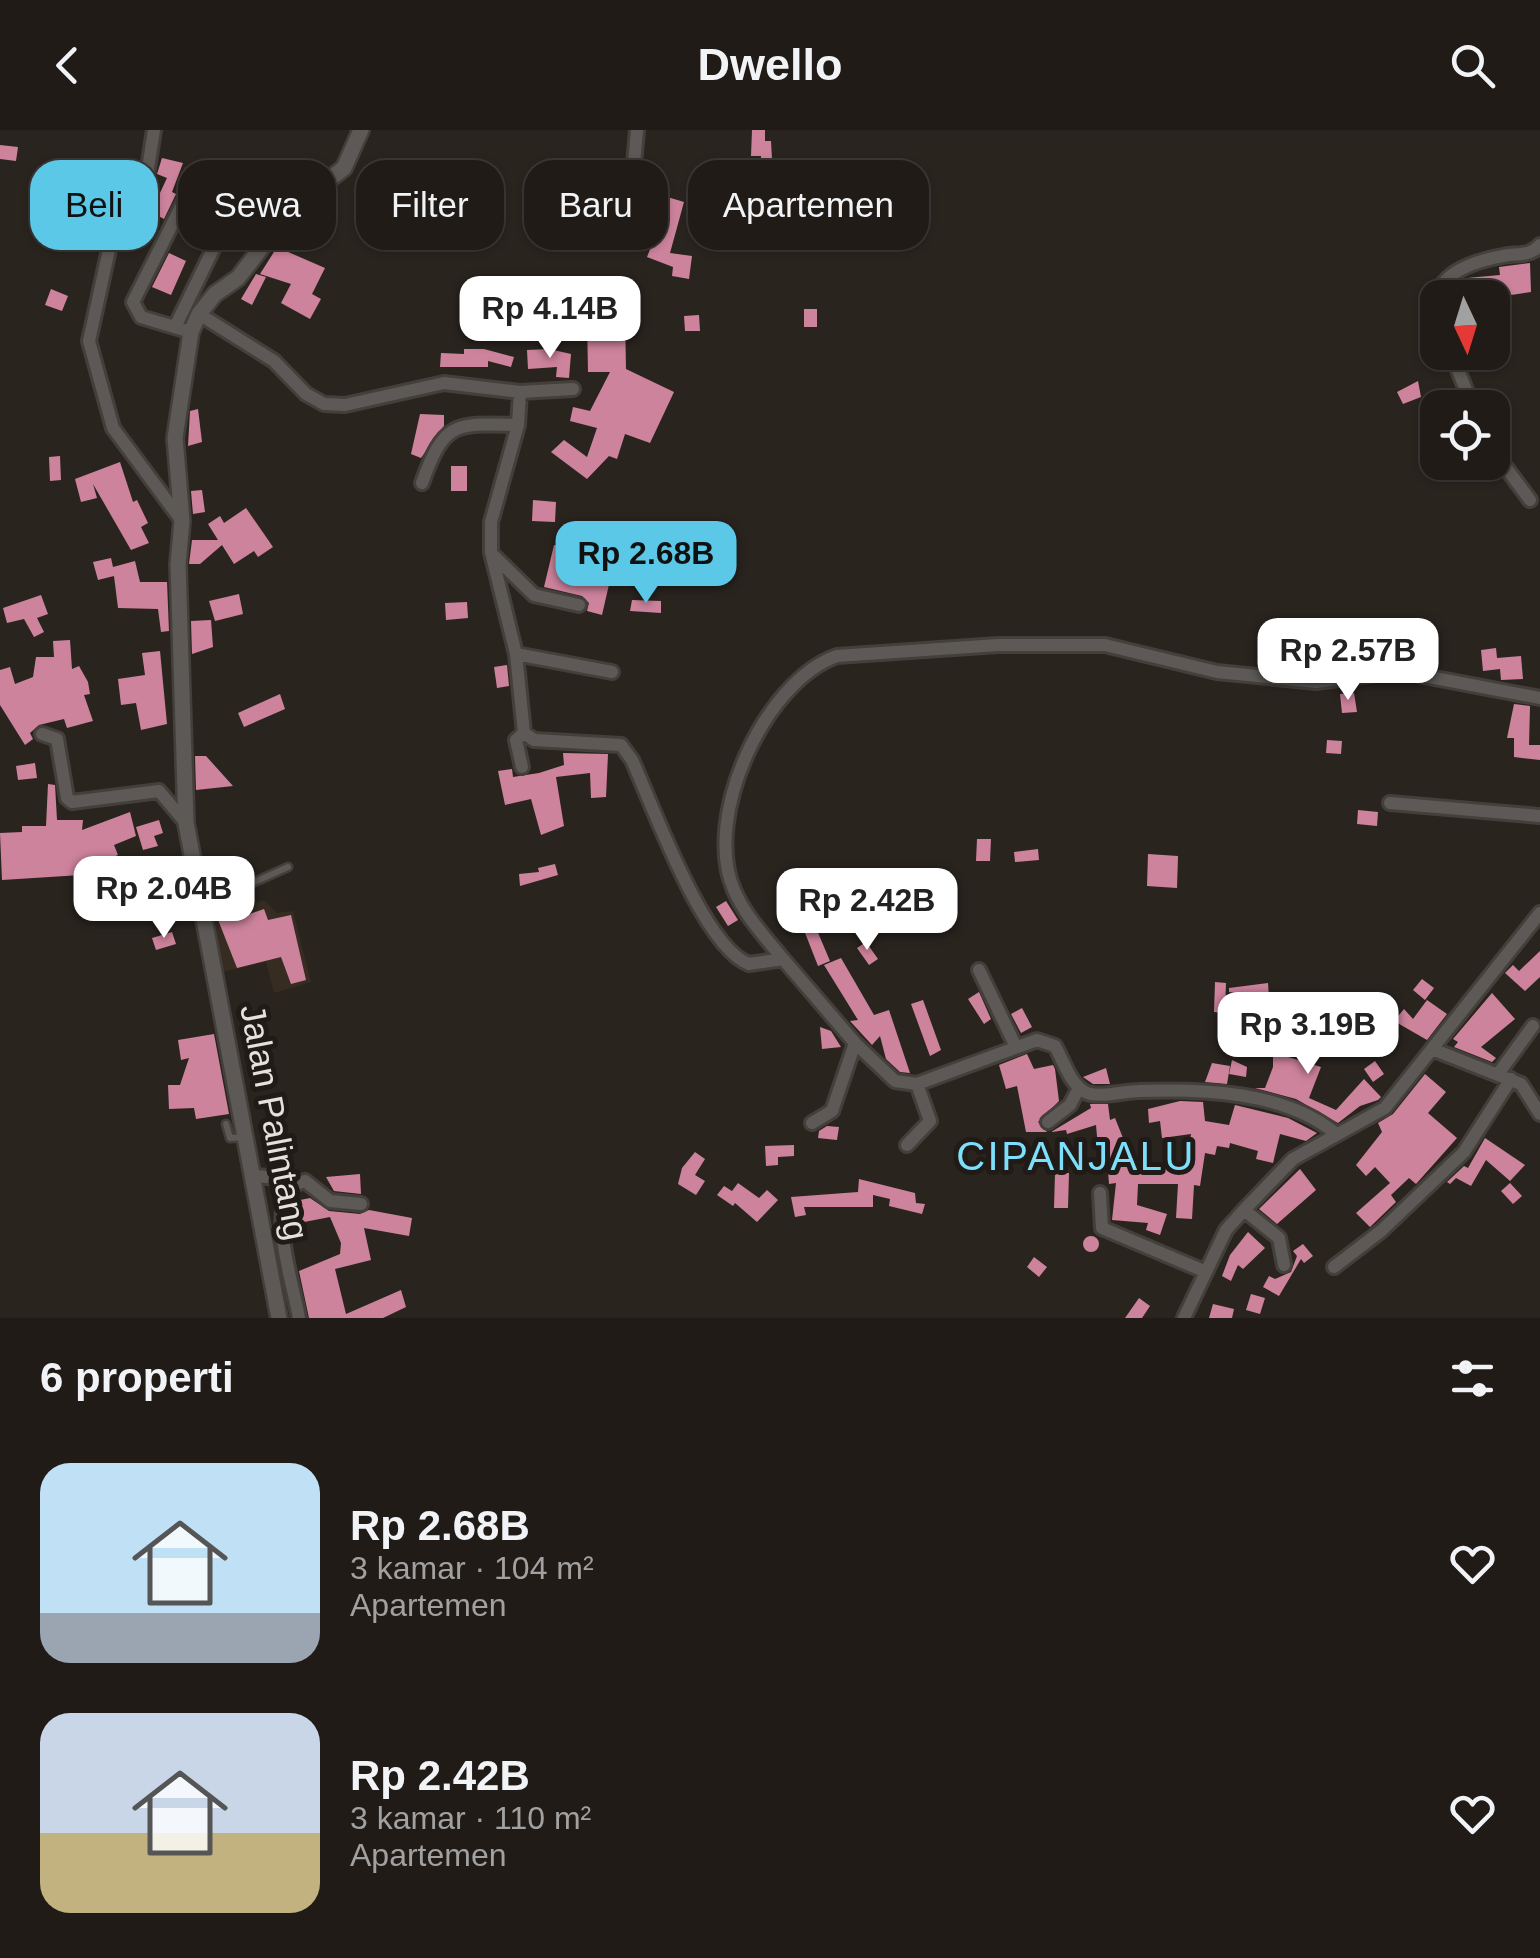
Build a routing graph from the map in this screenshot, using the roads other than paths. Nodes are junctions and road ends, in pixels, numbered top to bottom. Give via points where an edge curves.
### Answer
1 (154, 130) edge
2 (361, 130) edge
3 (637, 130) edge
4 (634, 160) edge
5 (178, 209) edge
6 (1540, 245) edge
7 (217, 250) edge
8 (1446, 280) edge
9 (199, 314) junction
10 (183, 329) junction
11 (573, 390) dead end
12 (520, 392) junction
13 (518, 425) junction
14 (1510, 474) edge
15 (422, 483) dead end
16 (1530, 500) dead end
17 (182, 521) junction
18 (491, 552) junction
19 (579, 605) dead end
20 (516, 654) junction
21 (612, 672) dead end
22 (1540, 698) edge
23 (524, 733) junction
24 (42, 734) dead end
25 (522, 767) dead end
26 (1390, 802) dead end
27 (1540, 816) edge
28 (186, 823) junction
29 (288, 867) dead end
30 (201, 898) junction
31 (1540, 913) edge
32 (783, 960) junction
33 (979, 970) dead end
34 (1533, 1026) dead end
35 (855, 1043) junction
36 (1016, 1047) junction
37 (1432, 1049) junction
38 (1504, 1077) junction
39 (917, 1084) junction
40 (1079, 1088) junction
41 (1540, 1114) edge
42 (1048, 1122) dead end
43 (812, 1123) dead end
44 (226, 1124) dead end
45 (1335, 1133) junction
46 (247, 1137) junction
47 (907, 1145) dead end
48 (255, 1176) junction
49 (290, 1186) junction
50 (1100, 1193) dead end
51 (361, 1204) dead end
52 (1244, 1210) junction
53 (277, 1248) junction
54 (1284, 1265) dead end
55 (1334, 1267) dead end
56 (1204, 1271) junction
57 (279, 1318) edge
58 (298, 1318) edge
59 (1184, 1318) edge

1 - 17 street via 147,175 110,245 89,341 113,428
2 - 9 street via 344,168 292,209 238,278
3 - 4 street
5 - 10 street via 132,302 140,317
6 - 8 street
7 - 10 street
9 - 10 street, Jalan Palintang
9 - 12 street via 324,404 444,383
10 - 17 street, Jalan Palintang via 175,438
11 - 12 street
12 - 13 street
13 - 15 street via 449,428
13 - 18 street via 491,522
14 - 16 street
17 - 28 street, Jalan Palintang
18 - 19 street via 534,596
18 - 20 street
20 - 21 street
20 - 23 street
22 - 32 street via 1398,671 1316,682 1217,672 1105,645 927,648 824,660 794,682 770,716 734,780 728,806 733,888
23 - 25 street via 516,740
23 - 32 street via 534,740 622,745 701,913 743,963
24 - 28 street via 57,739 72,802 159,791
26 - 27 street
28 - 30 street, Jalan Palintang
29 - 30 lane
30 - 46 street, Jalan Palintang
31 - 37 street
32 - 35 street
33 - 36 street
34 - 38 street
35 - 39 street via 895,1081
35 - 43 street via 832,1111
36 - 39 street
36 - 40 street via 1038,1040 1055,1046
37 - 38 street
37 - 45 street via 1385,1108
38 - 41 street via 1520,1084
38 - 55 street via 1464,1152
39 - 47 street via 930,1121
40 - 42 street
40 - 45 street via 1092,1095 1166,1090 1235,1096 1315,1117
44 - 46 lane via 230,1138
45 - 52 street via 1285,1166
46 - 48 street, Jalan Palintang
48 - 49 street
48 - 53 street, Jalan Palintang
49 - 51 street via 301,1180 330,1200
49 - 53 street
50 - 56 street via 1102,1228
52 - 54 street via 1278,1238
52 - 56 street
53 - 57 street, Jalan Palintang
53 - 58 street
56 - 59 street

